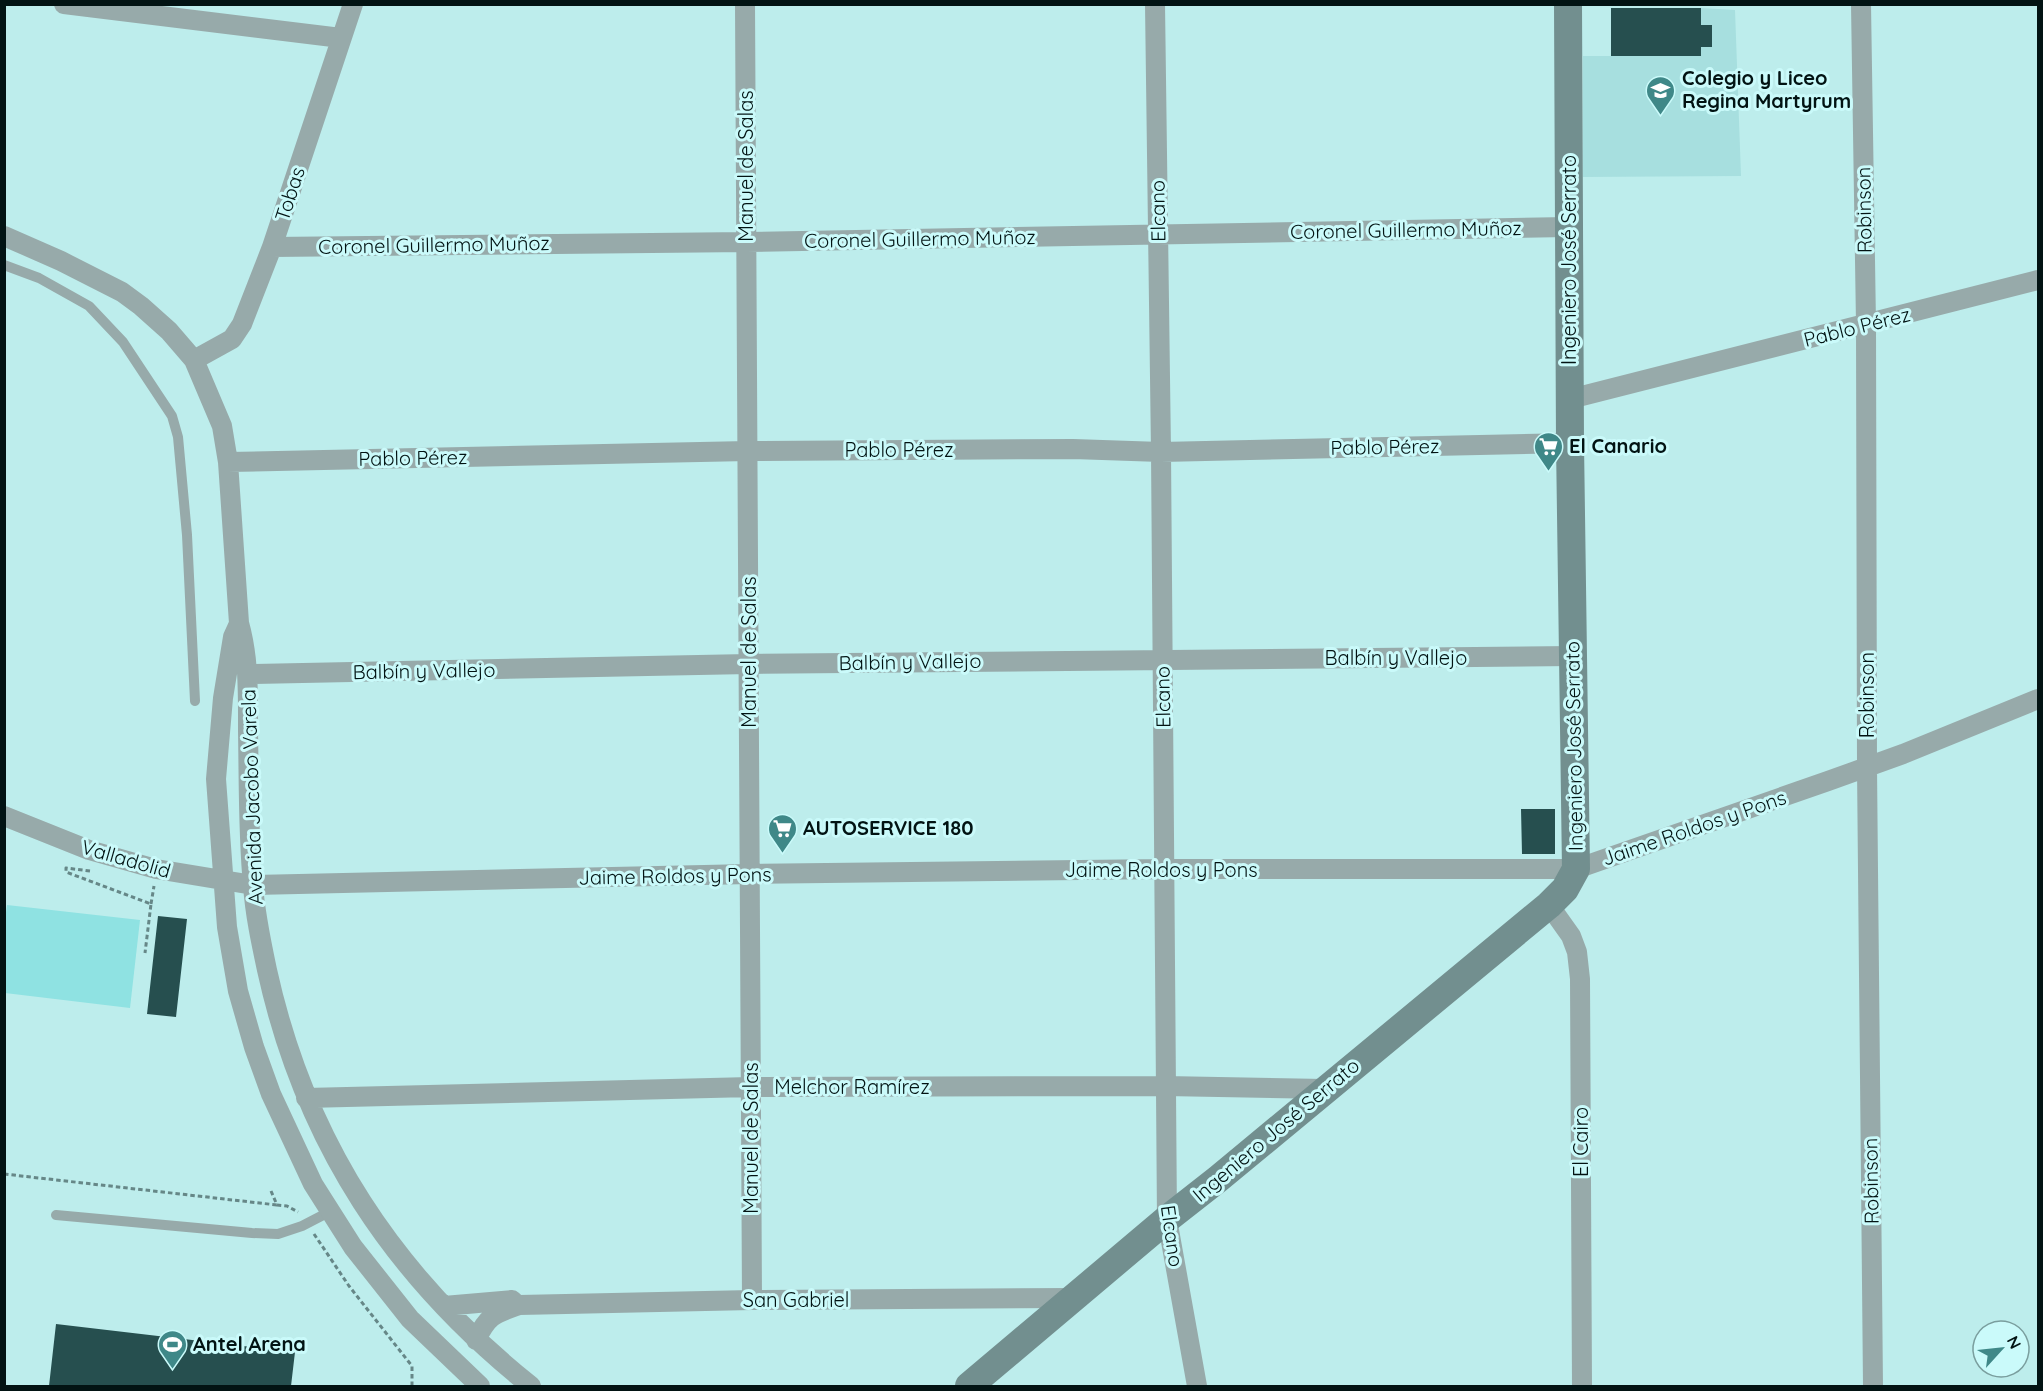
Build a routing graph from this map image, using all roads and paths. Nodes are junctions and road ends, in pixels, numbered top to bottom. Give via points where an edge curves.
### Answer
1 (64, 4) edge
2 (353, 4) edge
3 (745, 4) edge
4 (1155, 4) edge
5 (1568, 4) edge
6 (1861, 4) edge
7 (341, 38) junction
8 (1568, 227) junction
9 (1159, 235) junction
10 (4, 236) edge
11 (747, 242) junction
12 (272, 247) junction
13 (4, 265) edge
14 (2038, 280) edge
15 (1866, 324) junction
16 (194, 360) junction
17 (1570, 399) junction
18 (1570, 443) junction
19 (748, 451) junction
20 (1161, 452) junction
21 (228, 462) junction
22 (239, 623) junction
23 (1573, 656) junction
24 (1162, 660) junction
25 (749, 664) junction
26 (248, 674) junction
27 (2038, 699) edge
28 (195, 701) dead end
29 (1867, 767) junction
30 (4, 816) edge
31 (156, 869) junction
32 (1165, 869) junction
33 (1576, 869) junction
34 (100, 872) dead end
35 (750, 873) junction
36 (222, 881) junction
37 (253, 885) junction
38 (151, 904) junction
39 (1549, 905) junction
40 (145, 953) dead end
41 (1166, 1086) junction
42 (751, 1087) junction
43 (1325, 1089) junction
44 (306, 1098) junction
45 (4, 1174) edge
46 (271, 1191) dead end
47 (356, 1194) junction
48 (277, 1204) junction
49 (329, 1212) junction
50 (56, 1215) dead end
51 (1167, 1219) junction
52 (308, 1223) junction
53 (1073, 1298) junction
54 (752, 1300) junction
55 (519, 1305) junction
56 (444, 1306) junction
57 (476, 1340) junction
58 (499, 1361) junction
59 (478, 1385) edge
60 (412, 1386) edge
61 (531, 1386) edge
62 (969, 1386) edge
63 (1197, 1386) edge
64 (1582, 1386) edge
65 (1873, 1386) edge

1 - 7 street
2 - 7 street, Tobas
3 - 11 street, Manuel de Salas
4 - 9 street, Elcano
5 - 8 street, Ingeniero José Serrato
6 - 15 street, Robinson
7 - 12 street, Tobas
8 - 9 street, Coronel Guillermo Muñoz
8 - 17 street, Ingeniero José Serrato
9 - 11 street, Coronel Guillermo Muñoz
9 - 20 street, Elcano
10 - 16 street, Avenida Jacobo Varela via 122,292 168,330
11 - 12 street, Coronel Guillermo Muñoz
11 - 19 street, Manuel de Salas
12 - 16 street, Tobas via 242,324 232,339
13 - 28 lane via 39,278 89,306 123,342 172,416 178,436 187,535
14 - 15 street, Pablo Pérez
15 - 17 street, Pablo Pérez
15 - 29 street, Robinson
16 - 21 street, Avenida Jacobo Varela via 222,426
17 - 18 street, Ingeniero José Serrato
18 - 20 street, Pablo Pérez
18 - 23 street, Ingeniero José Serrato
19 - 20 street, Pablo Pérez
19 - 21 street, Pablo Pérez
19 - 25 street, Manuel de Salas
20 - 24 street, Elcano
21 - 22 street, Avenida Jacobo Varela
22 - 26 street, Avenida Jacobo Varela
22 - 36 street, Avenida Jacobo Varela via 223,698 216,778
23 - 24 street, Balbín y Vallejo
23 - 33 street, Ingeniero José Serrato
24 - 25 street, Balbín y Vallejo
24 - 32 street, Elcano
25 - 26 street, Balbín y Vallejo
25 - 35 street, Manuel de Salas
26 - 37 street, Avenida Jacobo Varela
27 - 29 street, Jaime Roldos y Pons
29 - 33 street, Jaime Roldos y Pons
29 - 65 street, Robinson
30 - 31 street, Valladolid via 89,850
31 - 36 street, Valladolid
31 - 38 path
32 - 33 street, Jaime Roldos y Pons
32 - 35 street, Jaime Roldos y Pons
32 - 41 street, Elcano
33 - 39 street, Ingeniero José Serrato via 1565,889
34 - 38 path via 66,868 66,872
35 - 37 street, Jaime Roldos y Pons
35 - 42 street, Manuel de Salas
36 - 37 street, Valladolid
36 - 49 street, Avenida Jacobo Varela via 238,991 254,1047 290,1137
37 - 44 street, Avenida Jacobo Varela via 274,1001
38 - 40 path
39 - 43 street, Ingeniero José Serrato
39 - 64 street, El Cairo via 1577,952 1580,979
41 - 42 street, Melchor Ramírez
41 - 43 street, Melchor Ramírez
41 - 51 street, Elcano
42 - 44 street, Melchor Ramírez
42 - 54 street, Manuel de Salas
43 - 51 street, Ingeniero José Serrato
44 - 47 street, Avenida Jacobo Varela
45 - 48 path
46 - 48 path
47 - 49 street
47 - 56 street, Avenida Jacobo Varela via 397,1253
48 - 52 path via 296,1210
49 - 52 lane
49 - 59 street, Avenida Jacobo Varela via 410,1319
50 - 52 lane via 278,1234
51 - 53 street, Ingeniero José Serrato
51 - 63 street, Elcano
52 - 60 path via 349,1286 412,1366
53 - 54 street, San Gabriel
53 - 62 street, Ingeniero José Serrato
54 - 55 street, San Gabriel
55 - 56 street, San Gabriel via 512,1300
55 - 57 street, San Gabriel via 494,1314 484,1323
56 - 57 street, Avenida Jacobo Varela
57 - 58 street, Avenida Jacobo Varela
58 - 59 street
58 - 61 street, Avenida Jacobo Varela

